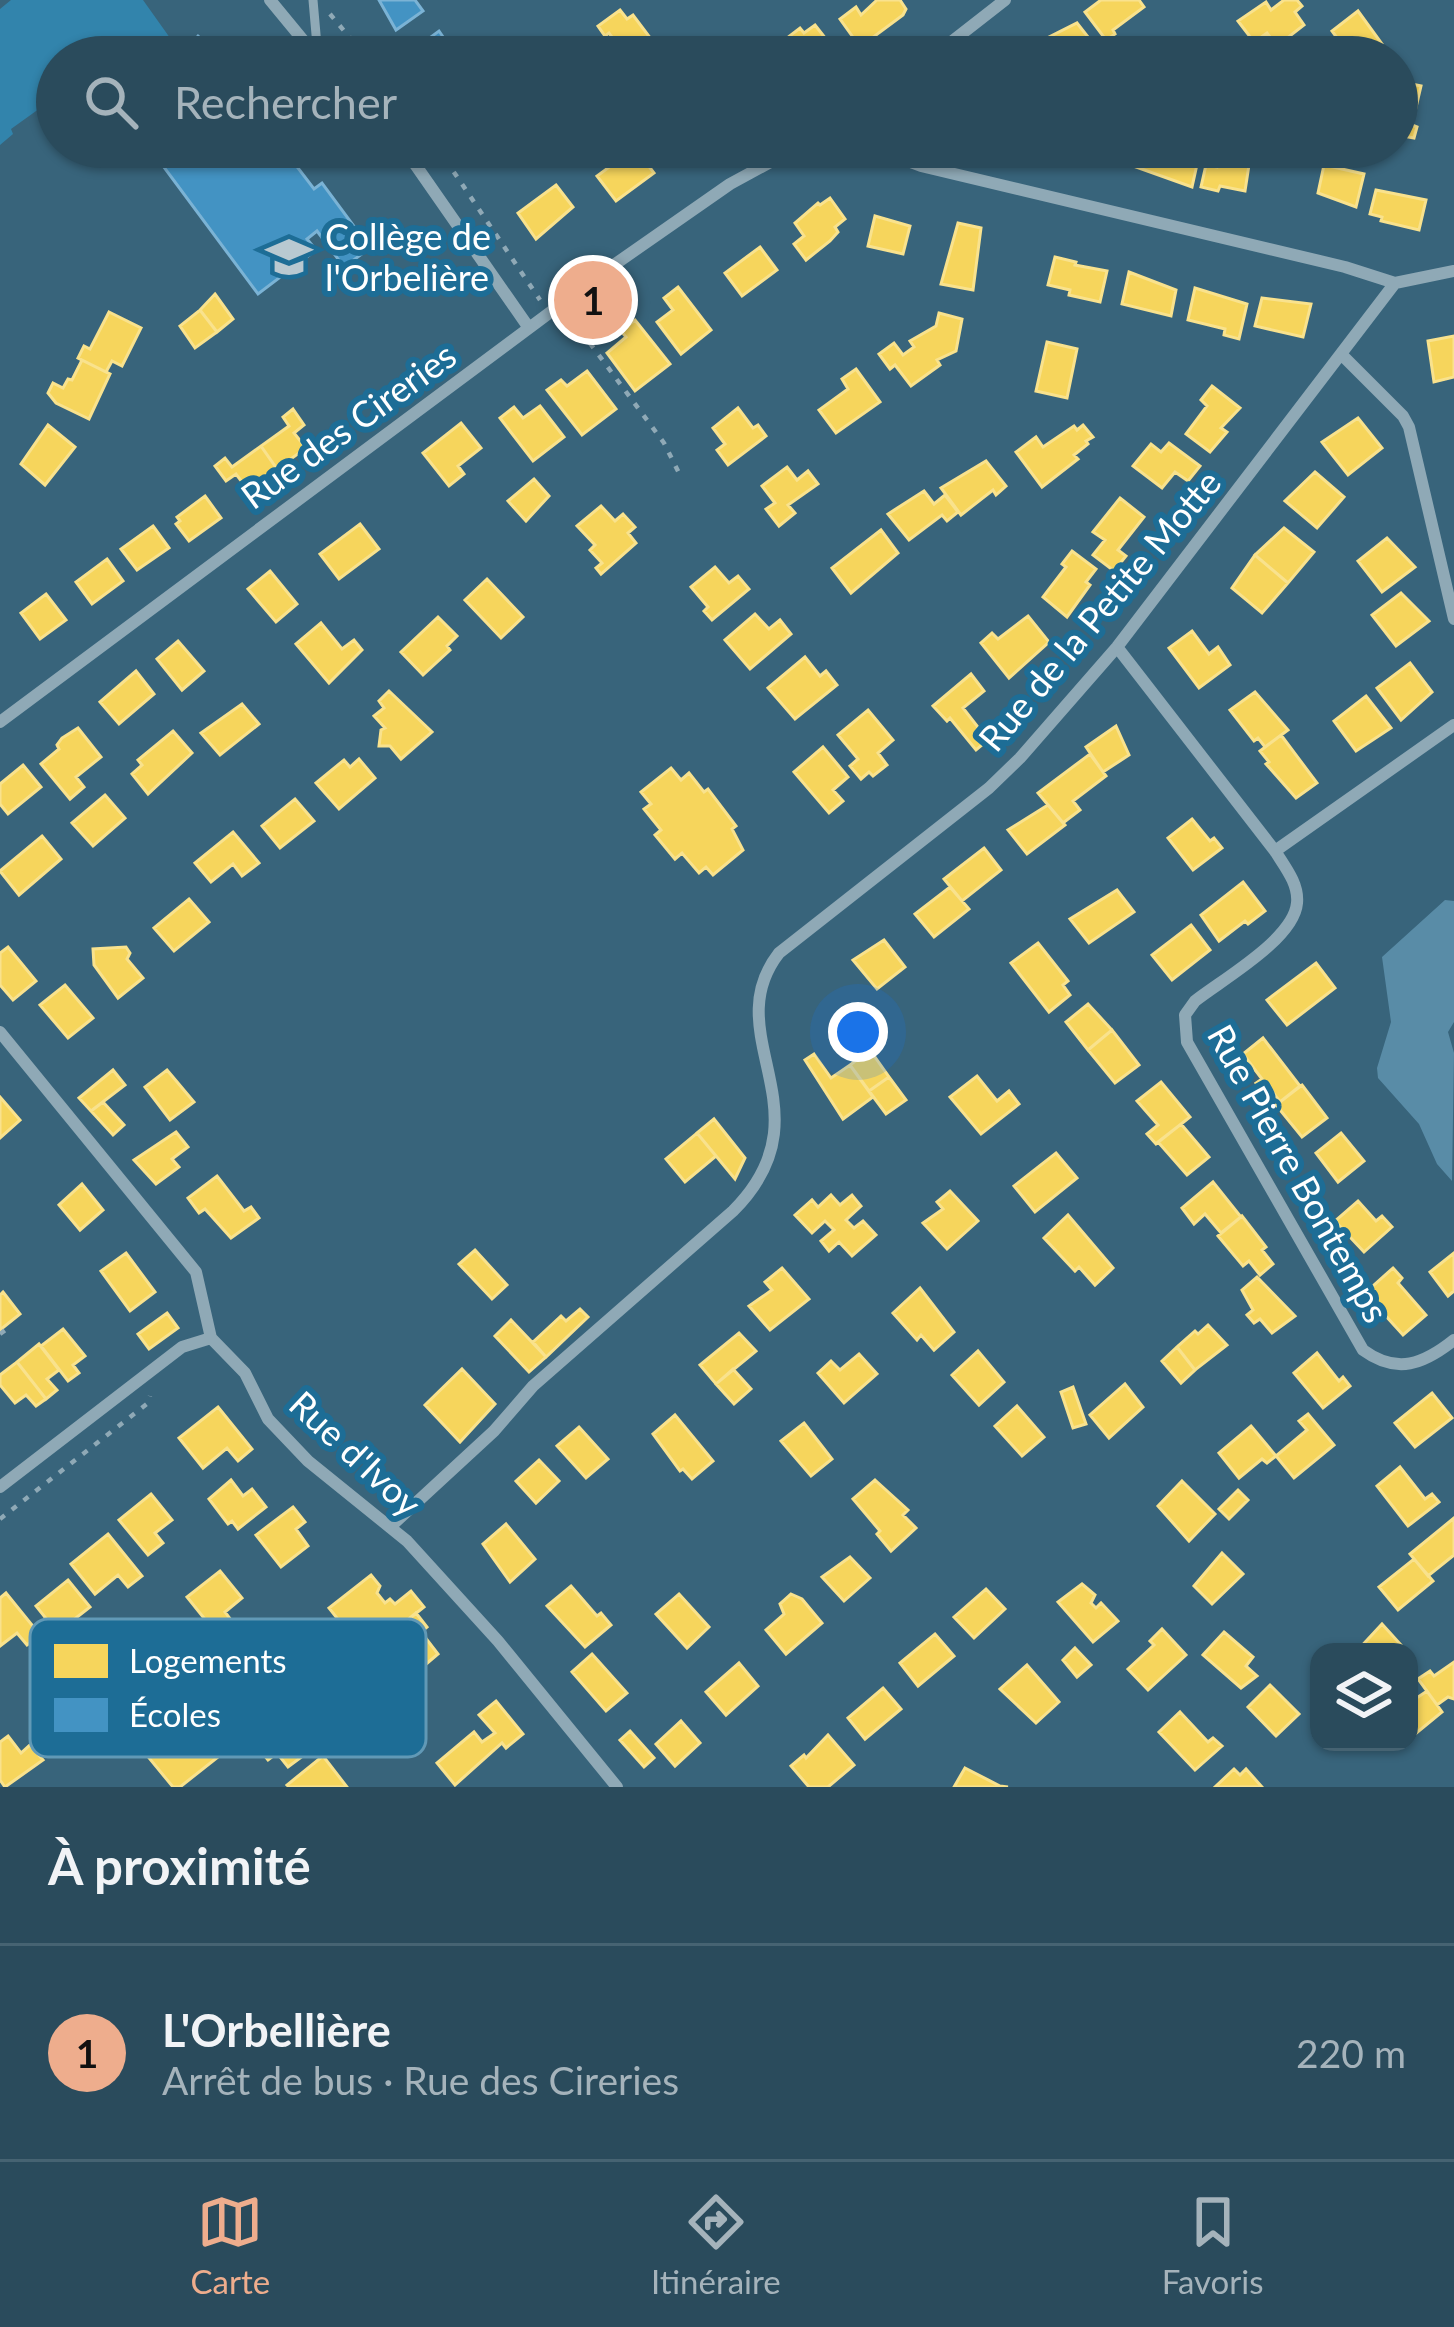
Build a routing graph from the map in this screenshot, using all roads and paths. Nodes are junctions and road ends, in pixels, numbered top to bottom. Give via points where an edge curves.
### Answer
1 (270, 0) edge
2 (316, 0) edge
3 (1005, 0) edge
4 (300, 36) edge
5 (317, 36) edge
6 (348, 36) edge
7 (959, 36) edge
8 (418, 168) edge
9 (450, 168) edge
10 (759, 168) edge
11 (929, 168) edge
12 (1454, 271) edge
13 (1395, 283) junction
14 (540, 300) dead end
15 (568, 314) dead end
16 (529, 328) junction
17 (1342, 355) junction
18 (681, 477) dead end
19 (1454, 619) edge
20 (1118, 647) junction
21 (0, 722) edge
22 (1454, 725) edge
23 (1275, 851) junction
24 (0, 1032) edge
25 (12, 1325) dead end
26 (0, 1334) edge
27 (211, 1338) junction
28 (1454, 1340) edge
29 (156, 1366) junction
30 (0, 1487) edge
31 (0, 1519) edge
32 (390, 1527) junction
33 (617, 1787) edge

1 - 4 street
2 - 5 lane
2 - 6 path
3 - 7 street
8 - 16 street
9 - 14 path
10 - 16 street, Rue des Cireries
11 - 13 street
12 - 13 street
13 - 17 street, Rue de la Petite Motte
15 - 18 path
16 - 21 street, Rue des Cireries
17 - 19 street via 1408,427
17 - 20 street, Rue de la Petite Motte
20 - 23 street, Rue Pierre Bontemps
20 - 32 street, Rue de la Petite Motte via 988,788 779,952 760,984 757,1009 776,1108 762,1177
22 - 23 street
23 - 28 street, Rue Pierre Bontemps via 1298,899 1293,918 1195,1000 1185,1016 1187,1042 1363,1350 1404,1366
24 - 27 street, Rue d'Ivoy via 196,1272
25 - 26 path
27 - 29 street
27 - 32 street, Rue d'Ivoy via 245,1373 268,1419
29 - 30 street
29 - 31 path via 148,1403
32 - 33 street, Rue d'Ivoy via 498,1641

